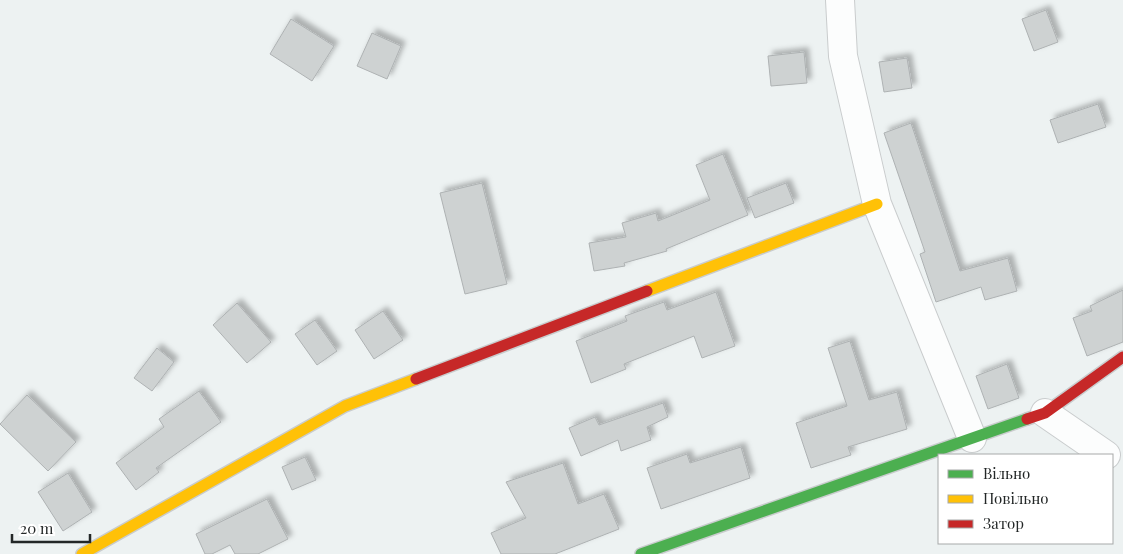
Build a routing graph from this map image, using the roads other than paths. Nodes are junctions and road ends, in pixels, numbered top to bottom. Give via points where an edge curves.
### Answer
1 (840, 0) edge
2 (877, 204) junction
3 (1123, 357) edge
4 (1045, 413) junction
5 (972, 438) junction
6 (1105, 454) edge
7 (82, 554) edge
8 (641, 554) edge

1 - 2 street via 843,56
2 - 5 street
2 - 7 street via 345,406
3 - 4 street
4 - 5 street
4 - 6 street
5 - 8 street

